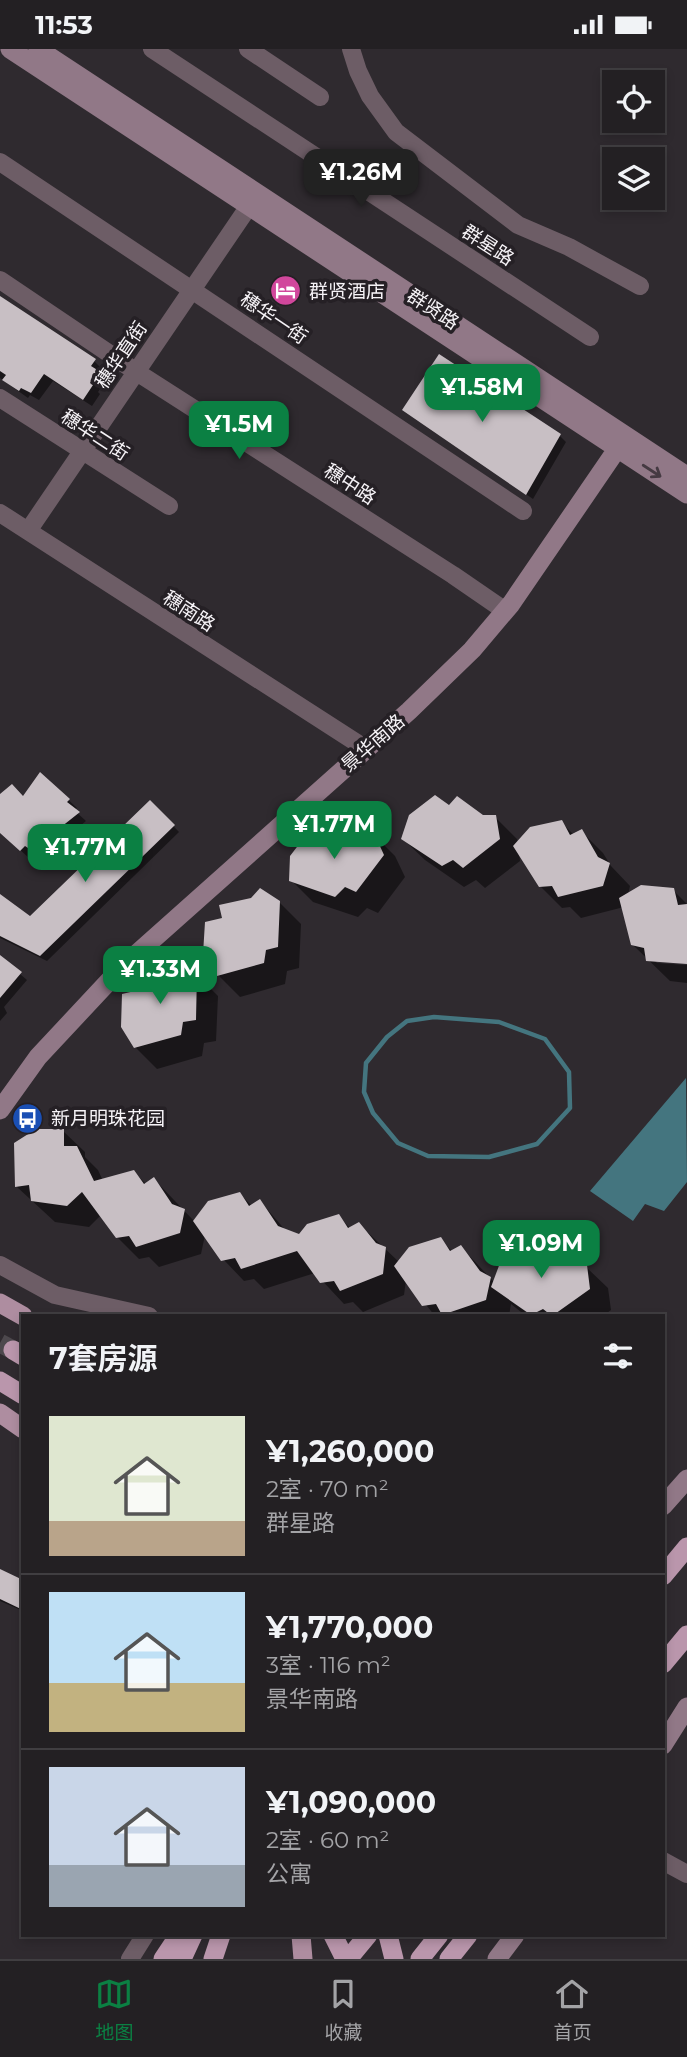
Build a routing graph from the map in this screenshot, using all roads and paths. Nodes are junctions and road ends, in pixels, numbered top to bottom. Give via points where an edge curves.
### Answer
1 (11, 49) edge
2 (38, 49) edge
3 (152, 49) edge
4 (248, 49) edge
5 (351, 49) edge
6 (320, 97) dead end
7 (0, 162) edge
8 (251, 203) junction
9 (0, 280) edge
10 (640, 286) dead end
11 (191, 288) junction
12 (590, 337) dead end
13 (135, 371) junction
14 (0, 398) edge
15 (622, 442) junction
16 (81, 451) junction
17 (687, 476) edge
18 (687, 494) edge
19 (169, 506) dead end
20 (523, 512) dead end
21 (0, 513) edge
22 (28, 531) junction
23 (501, 608) dead end
24 (356, 743) dead end
25 (0, 1110) edge
26 (0, 1265) edge
27 (0, 1303) edge
28 (21, 1314) edge
29 (140, 1314) edge
30 (21, 1315) edge
31 (0, 1317) edge
32 (0, 1381) edge
33 (21, 1394) edge
34 (0, 1413) edge
35 (21, 1428) edge
36 (687, 1479) edge
37 (665, 1504) edge
38 (687, 1547) edge
39 (665, 1574) edge
40 (687, 1635) edge
41 (665, 1662) edge
42 (687, 1707) edge
43 (665, 1742) edge
44 (665, 1862) edge
45 (687, 1874) edge
46 (144, 1937) edge
47 (178, 1937) edge
48 (192, 1937) edge
49 (219, 1937) edge
50 (301, 1937) edge
51 (334, 1937) edge
52 (347, 1937) edge
53 (366, 1937) edge
54 (388, 1937) edge
55 (436, 1937) edge
56 (438, 1937) edge
57 (466, 1937) edge
58 (514, 1937) edge
59 (130, 1959) edge
60 (163, 1959) edge
61 (182, 1959) edge
62 (213, 1959) edge
63 (303, 1959) edge
64 (349, 1959) edge
65 (394, 1959) edge
66 (420, 1959) edge
67 (442, 1959) edge
68 (449, 1959) edge
69 (497, 1959) edge

1 - 8 main road, 群贤路
1 - 15 main road, 群贤路
2 - 15 main road, 群贤路
3 - 12 street, 群星路
4 - 6 street
5 - 10 street via 370,96 396,132 518,225
7 - 11 street, 穗华一街
8 - 11 street, 穗华直街
8 - 15 main road, 群贤路
9 - 13 street, 穗中路
11 - 13 street, 穗华直街
11 - 20 street, 穗华一街
13 - 16 street, 穗华直街
13 - 23 street, 穗中路
14 - 16 street, 穗华二街
15 - 17 main road, 群贤路
15 -> 18 main road, 群贤路
15 - 25 main road, 景华南路 via 511,604 453,670 130,959 38,1057
16 - 19 street, 穗华二街
16 - 22 street, 穗华直街
21 - 22 street, 穗南路
22 - 24 street, 穗南路
26 - 29 street via 55,1295
27 - 28 main road
30 - 31 main road
32 - 33 highway
34 - 35 main road
36 - 37 main road
38 - 39 highway
40 - 41 highway
42 - 43 main road
44 - 45 street
46 - 59 street
47 - 60 highway
48 - 61 highway
49 - 62 highway
50 - 63 main road
51 - 64 highway
52 - 64 highway
53 - 64 highway, bridge
54 - 65 highway
55 - 66 highway, bridge
56 - 67 main road
57 - 68 highway
58 - 69 main road

